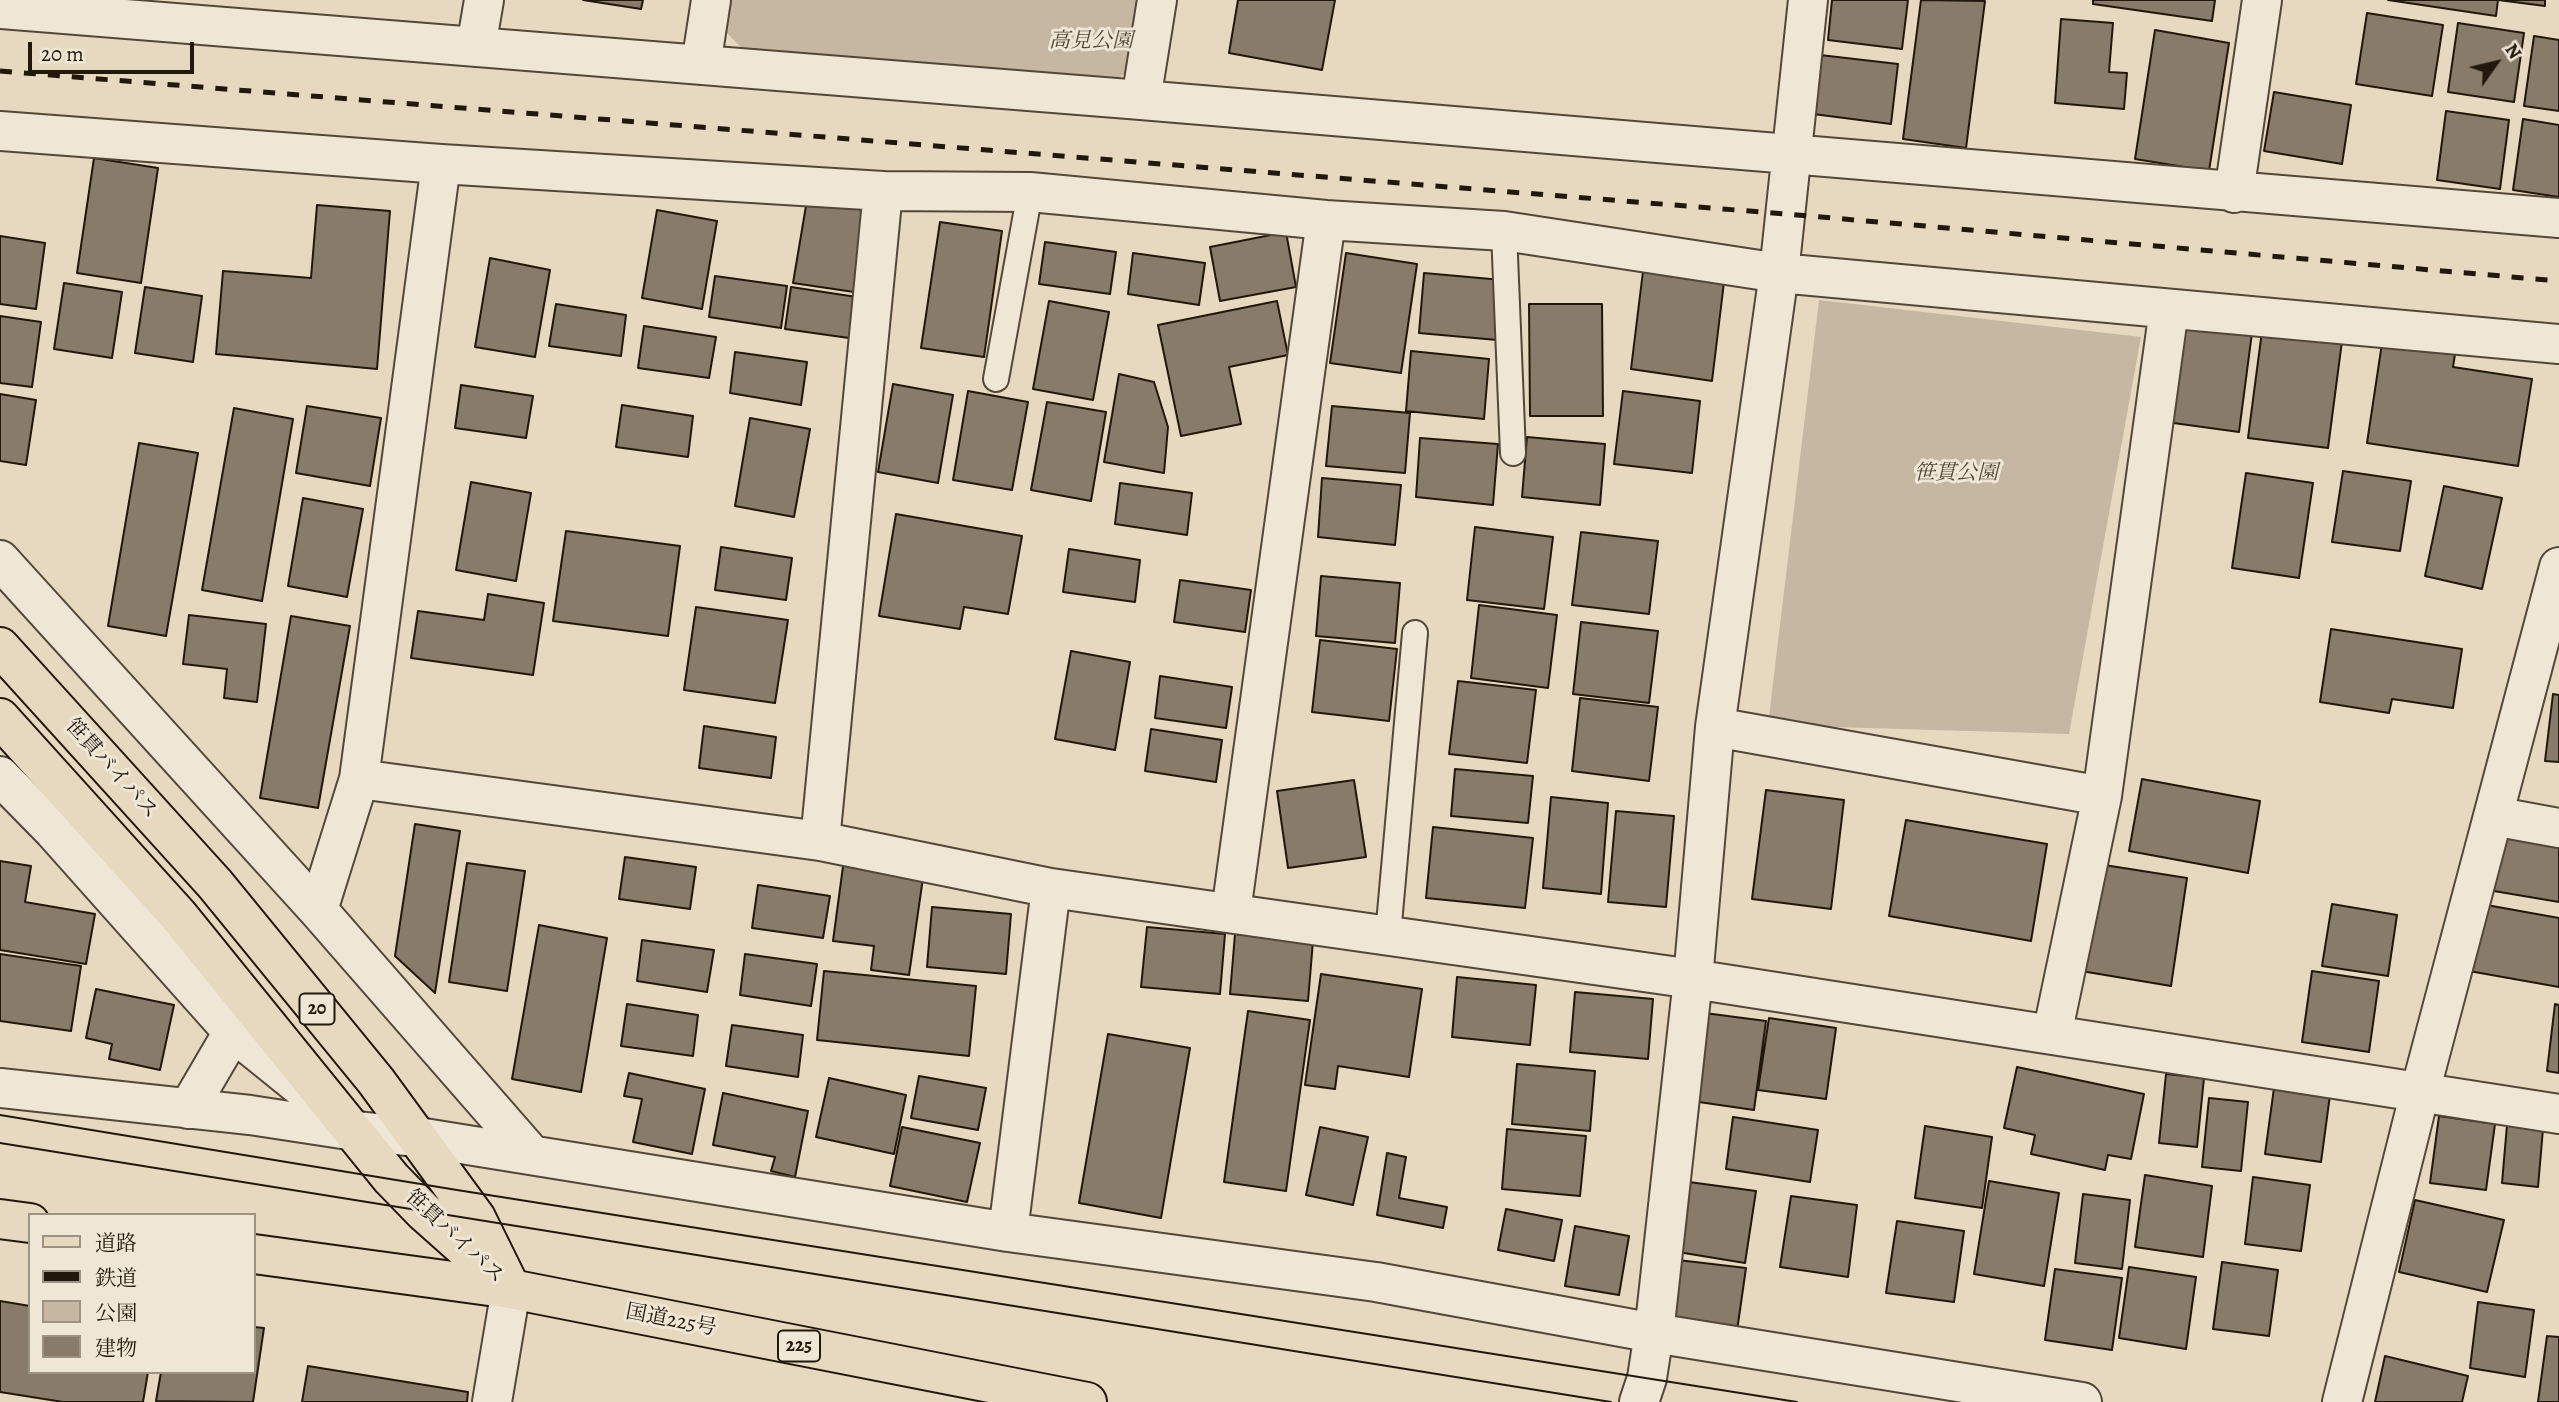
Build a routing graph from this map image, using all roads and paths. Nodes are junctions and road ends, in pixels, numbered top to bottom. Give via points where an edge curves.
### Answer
1 (484, 0) edge
2 (711, 0) edge
3 (1157, 0) edge
4 (1808, 0) edge
5 (2262, 0) edge
6 (0, 9) edge
7 (476, 47) junction
8 (701, 65) junction
9 (1141, 100) junction
10 (0, 131) edge
11 (1792, 154) junction
12 (441, 164) junction
13 (883, 191) junction
14 (1030, 192) junction
15 (2234, 192) junction
16 (2559, 218) edge
17 (1326, 220) junction
18 (1504, 231) junction
19 (1779, 273) junction
20 (2169, 309) junction
21 (2559, 344) edge
22 (996, 379) dead end
23 (1513, 453) dead end
24 (0, 559) edge
25 (2559, 567) edge
26 (1415, 633) dead end
27 (0, 647) edge
28 (0, 718) edge
29 (1715, 727) junction
30 (0, 776) edge
31 (359, 779) junction
32 (2102, 796) junction
33 (2493, 816) junction
34 (2559, 828) edge
35 (820, 841) junction
36 (1051, 888) junction
37 (318, 910) junction
38 (1231, 912) junction
39 (1388, 935) junction
40 (1693, 979) junction
41 (235, 988) junction
42 (233, 1032) junction
43 (2052, 1035) junction
44 (0, 1088) edge
45 (2420, 1092) junction
46 (188, 1109) junction
47 (2559, 1114) edge
48 (355, 1131) junction
49 (418, 1137) junction
50 (531, 1154) junction
51 (0, 1219) edge
52 (28, 1223) edge
53 (1007, 1232) junction
54 (256, 1254) edge
55 (511, 1289) junction
56 (1654, 1333) junction
57 (492, 1402) edge
58 (1087, 1402) edge
59 (1639, 1402) edge
60 (2082, 1402) edge
61 (2342, 1402) edge

1 - 7 street
2 - 8 street
3 - 9 street
4 - 11 street
5 - 15 street
6 - 7 street
7 - 8 street
8 - 9 street
9 - 11 street
10 - 12 street
11 - 15 street
11 - 19 street
12 - 13 street
12 - 31 street
13 - 14 street
13 - 35 street
14 - 17 street
14 - 22 lane
15 - 16 street
17 - 18 street
17 - 38 street
18 - 19 street
18 - 23 lane
19 - 20 street
19 - 29 street
20 - 21 street
20 - 32 street
24 - 37 street
25 - 33 street
26 - 39 lane
27 - 49 main road, 笹貫バイパス / 20 via 215,884
28 - 41 main road, 笹貫バイパス / 20 via 178,915
29 - 32 street
29 - 40 street
30 - 42 street
31 - 35 street
31 - 37 street
32 - 43 street
33 - 34 street
33 - 45 street
35 - 36 street
36 - 38 street
36 - 53 street
37 - 50 street
38 - 39 street
39 - 40 street
40 - 43 street
40 - 56 street
41 - 42 main road
41 - 48 main road, 笹貫バイパス / 20
42 - 46 street
42 - 48 street
43 - 45 street
44 - 46 street
45 - 47 street
45 - 61 street
46 - 48 street
48 - 49 street
48 - 55 main road, 笹貫バイパス / 20 via 415,1203
49 - 50 street
49 - 55 main road, 笹貫バイパス / 20 via 476,1218
50 - 53 street
51 - 52 main road
53 - 56 street via 1376,1282
54 - 55 main road, 国道225号 / 225
55 - 57 street
55 - 58 main road, 国道225号 / 225
56 - 59 street
56 - 60 street

